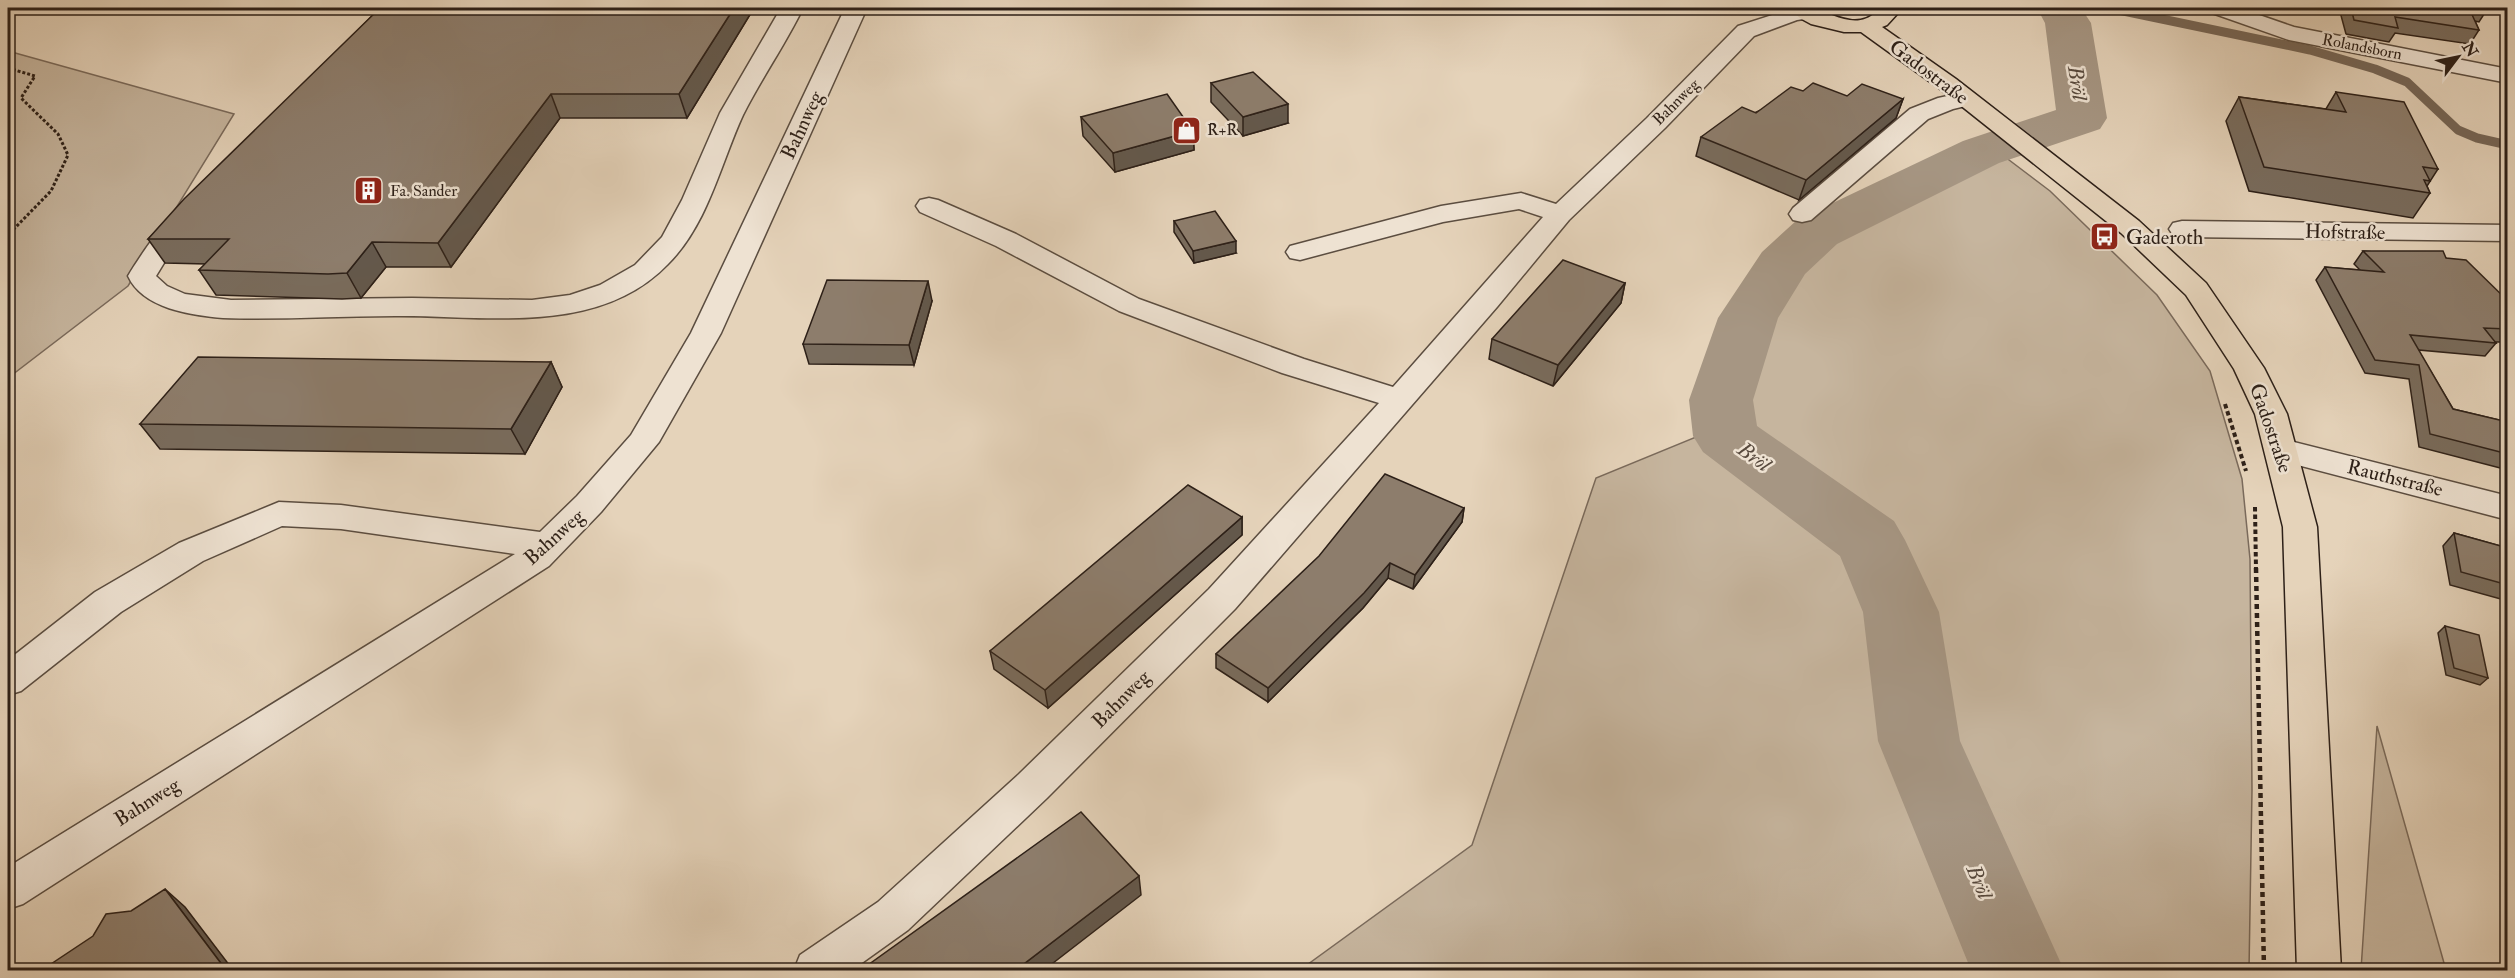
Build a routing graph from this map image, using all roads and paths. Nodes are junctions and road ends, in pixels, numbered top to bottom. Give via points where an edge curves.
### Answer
1 (792, 8) edge
2 (856, 8) edge
3 (1886, 8) edge
4 (2220, 8) edge
5 (1802, 10) edge
6 (1864, 25) junction
7 (8, 68) edge
8 (2508, 76) edge
9 (1975, 106) junction
10 (204, 200) edge
11 (929, 206) dead end
12 (1560, 214) junction
13 (1802, 214) dead end
14 (2182, 229) dead end
15 (2508, 233) edge
16 (8, 235) edge
17 (1300, 252) dead end
18 (2222, 394) dead end
19 (1399, 399) junction
20 (2282, 450) junction
21 (2246, 473) dead end
22 (2255, 504) dead end
23 (2508, 508) edge
24 (548, 546) junction
25 (8, 680) edge
26 (8, 890) edge
27 (816, 970) edge
28 (2264, 970) edge
29 (2319, 970) edge

1 - 10 street via 730,117 713,164 660,259 626,284 571,304 517,309 342,310 197,306 153,290 142,276 160,248
2 - 24 street, Bahnweg via 706,333 644,442
3 - 6 main road, Gadostraße via 1884,18
4 - 8 street, Rolandsborn via 2289,33
5 - 6 main road via 1832,23
5 - 12 street, Bahnweg via 1746,32
6 - 9 main road, Gadostraße
7 - 16 path via 35,76 21,98 58,134 68,155 51,192
9 - 13 street via 1946,103 1919,114
9 - 20 main road, Gadostraße via 2130,227 2196,289 2249,368 2271,414
11 - 19 street via 1006,240 1129,305 1293,366
12 - 17 street via 1521,201 1441,214
12 - 19 street, Bahnweg
14 - 15 street, Hofstraße
18 - 21 path
19 - 27 street, Bahnweg via 1222,599 1039,780 893,916
20 - 23 street, Rauthstraße
20 - 29 main road, Gadostraße via 2300,527
22 - 28 path
24 - 25 street via 341,517 279,514 191,552 108,602
24 - 26 street, Bahnweg via 537,557

